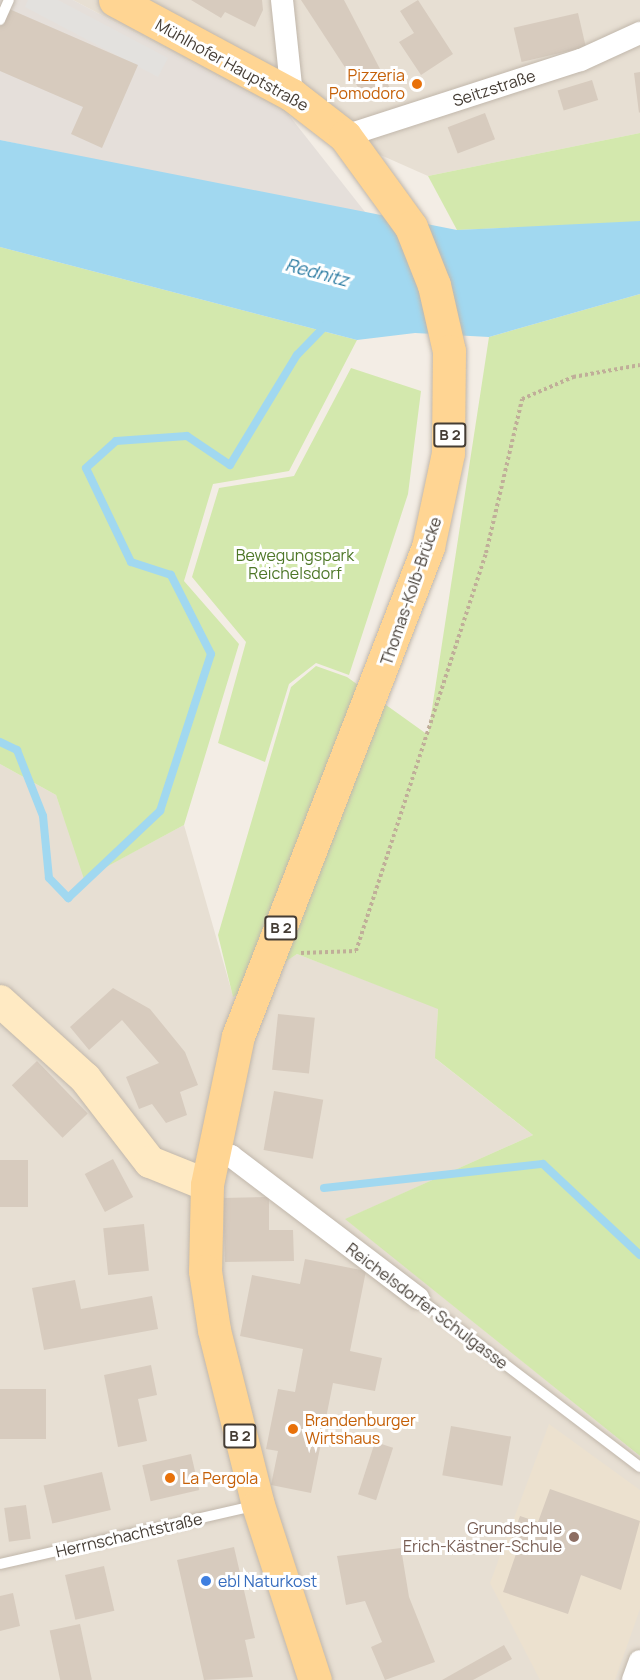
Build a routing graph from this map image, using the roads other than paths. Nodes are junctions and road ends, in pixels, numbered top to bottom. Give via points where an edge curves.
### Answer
1 (9, 0) edge
2 (115, 0) edge
3 (282, 0) edge
4 (0, 20) edge
5 (640, 33) edge
6 (292, 95) junction
7 (345, 136) junction
8 (0, 1001) edge
9 (211, 1151) junction
10 (207, 1185) junction
11 (418, 1298) joint
12 (640, 1467) edge
13 (258, 1505) junction
14 (0, 1564) edge
15 (640, 1661) edge
16 (315, 1680) edge
17 (633, 1680) edge

1 - 4 lane
2 - 6 main road, Mühlhofer Hauptstraße / B 2
3 - 6 street
5 - 7 street, Seitzstraße via 581,60
6 - 7 main road, Mühlhofer Hauptstraße / B 2
7 - 9 main road, Thomas-Kolb-Brücke / B 2 via 370,165 411,227 434,285 449,351 451,411 444,481 428,547 369,710 238,1036
8 - 10 main road via 85,1078 150,1162
9 - 10 main road, B 2
9 - 11 street, Reichelsdorfer Schulgasse via 231,1156
10 - 13 main road, B 2 via 204,1244 211,1311
11 - 12 lane, Reichelsdorfer Schulgasse
13 - 14 lane, Herrnschachtstraße
13 - 16 main road, B 2
15 - 17 street

